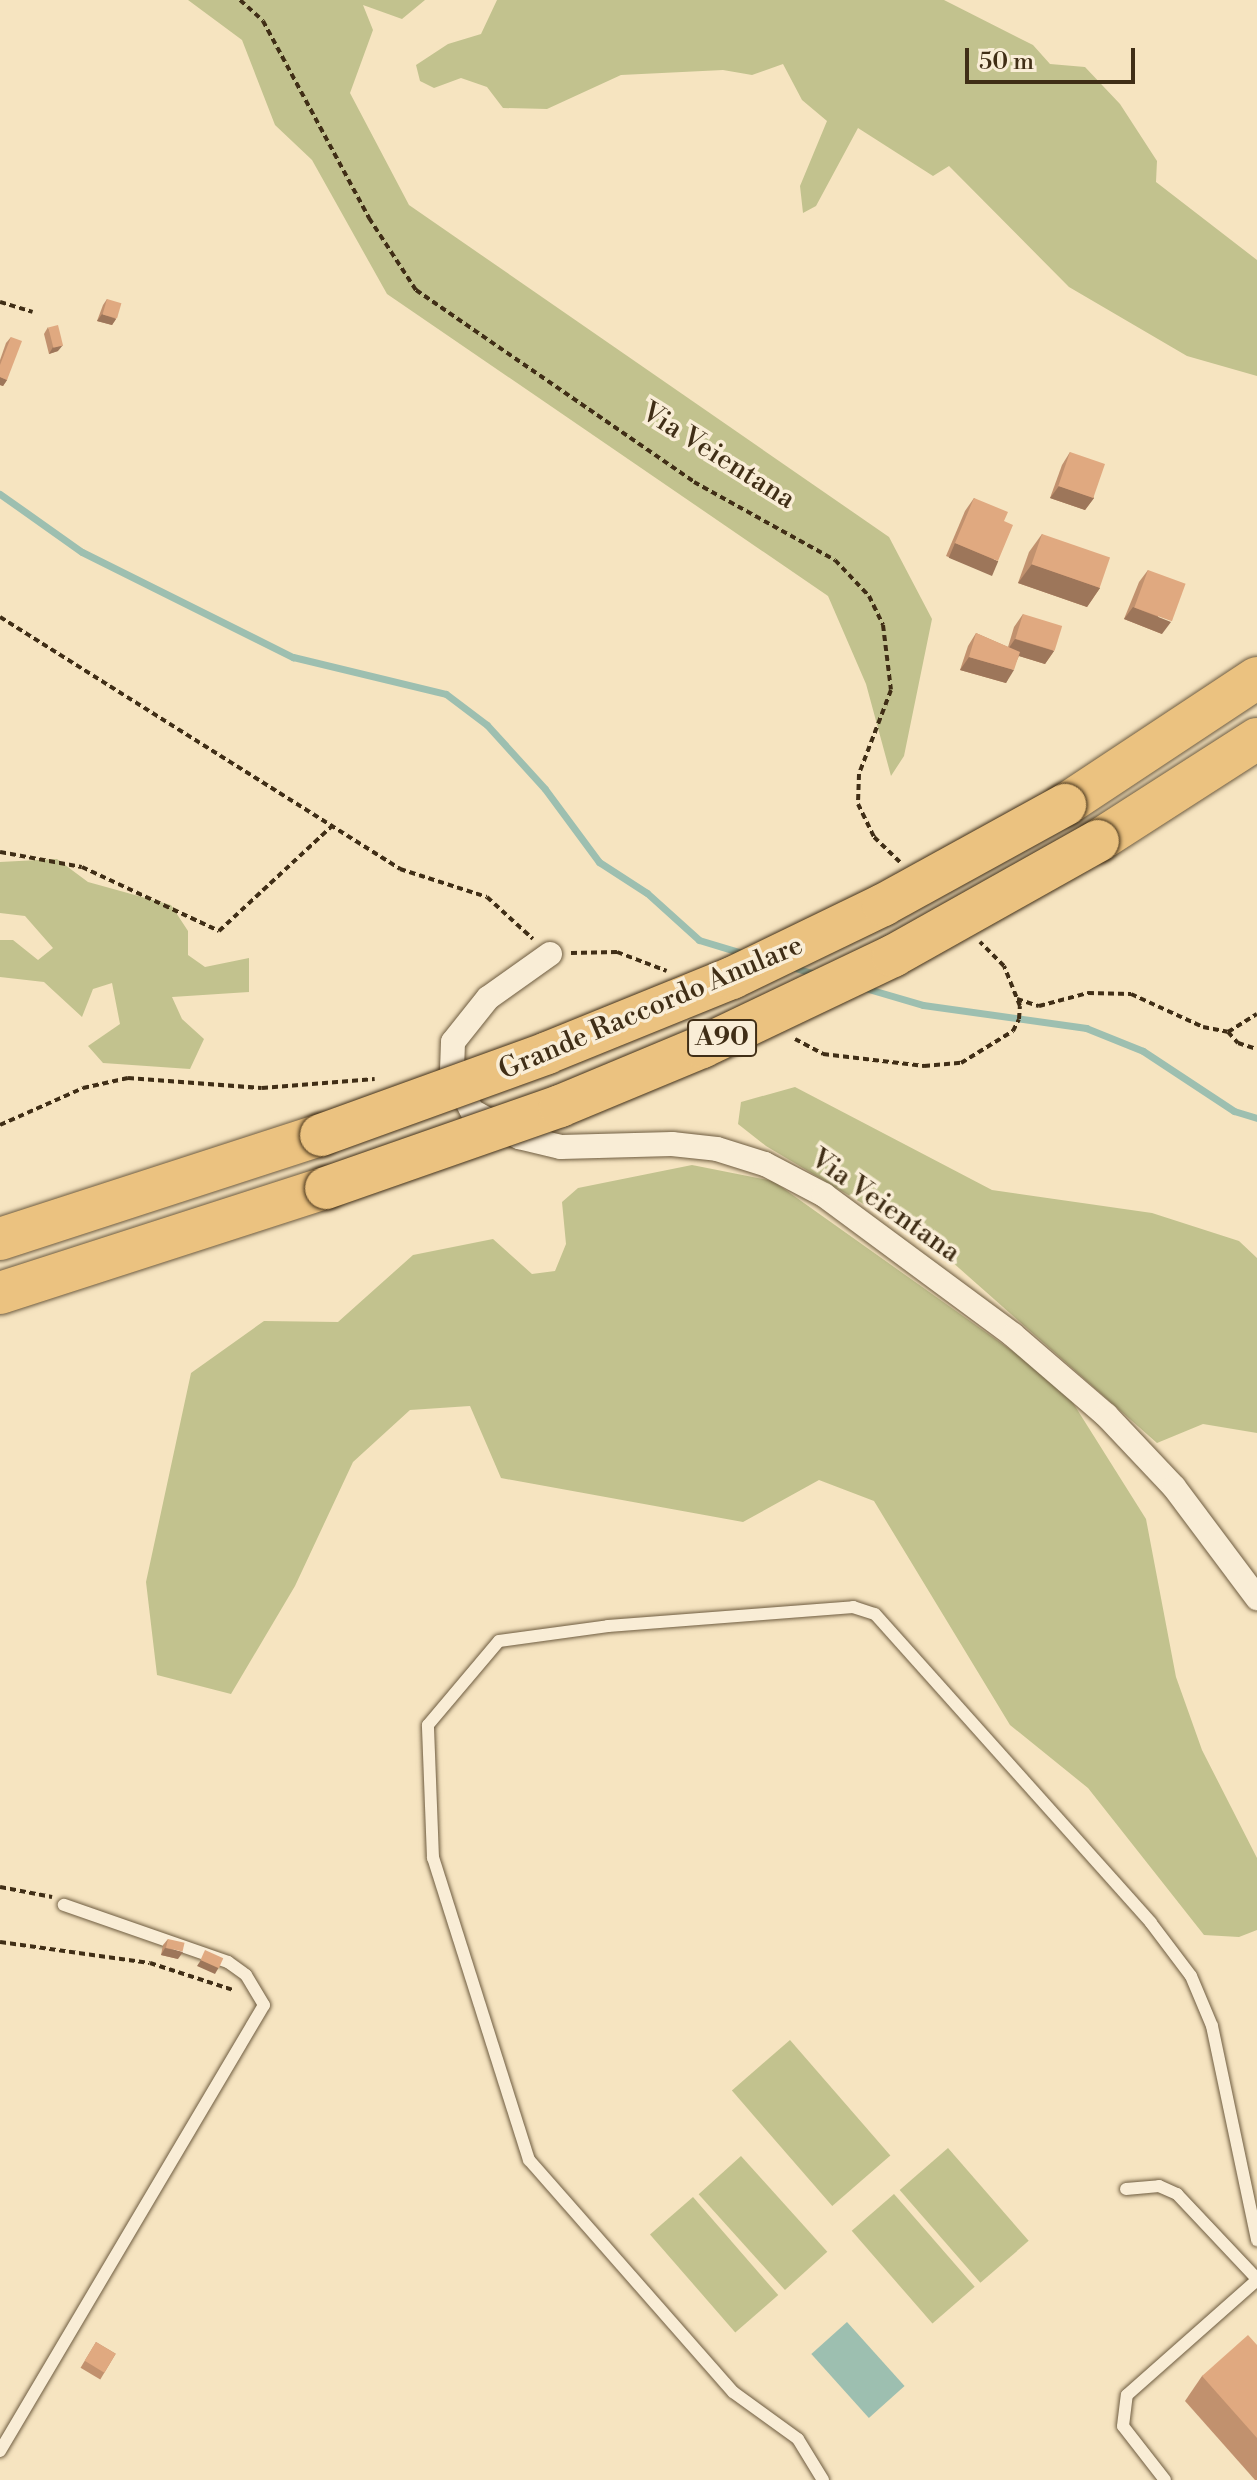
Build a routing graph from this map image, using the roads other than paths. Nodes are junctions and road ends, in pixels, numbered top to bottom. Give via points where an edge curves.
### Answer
1 (1257, 678) edge
2 (1257, 739) edge
3 (550, 954) road end
4 (0, 1239) edge
5 (0, 1293) edge
6 (1257, 1598) edge
7 (64, 1905) road end
8 (1126, 2189) dead end
9 (1257, 2240) edge
10 (1257, 2279) edge
11 (0, 2451) edge
12 (823, 2480) edge
13 (1165, 2480) edge

1 - 4 highway, Grande Raccordo Anulare / A90, bridge via 1065,805 894,900 732,978 519,1064 321,1135
2 - 5 highway, Grande Raccordo Anulare / A90, bridge via 1098,841 893,956 702,1047 560,1106
3 - 6 street, Via Veientana via 488,998 458,1032 451,1051 452,1072 472,1111 519,1137 561,1147 672,1144 717,1149 765,1164 824,1195 1013,1335 1106,1415 1174,1487
7 - 11 lane via 228,1962 246,1975 264,2005
8 - 10 lane via 1159,2186 1177,2194
9 - 12 lane via 1212,2026 1195,1984 1151,1923 875,1614 853,1607 608,1626 499,1641 428,1725 433,1858 529,2160 733,2392 798,2439
10 - 13 lane via 1127,2395 1123,2426

